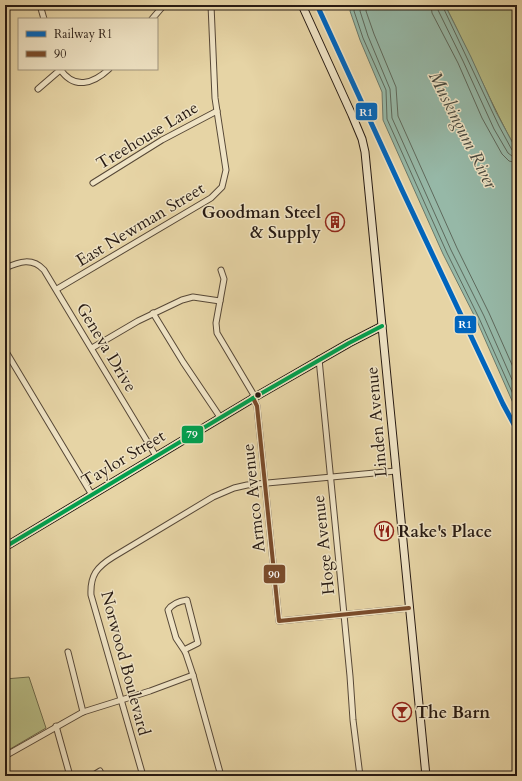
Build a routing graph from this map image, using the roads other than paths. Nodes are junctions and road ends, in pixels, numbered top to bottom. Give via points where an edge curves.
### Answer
1 (40, 5) edge
2 (164, 5) edge
3 (211, 5) edge
4 (302, 5) edge
5 (44, 18) edge
6 (153, 18) edge
7 (59, 70) edge
8 (61, 70) edge
9 (108, 70) edge
10 (38, 89) dead end
11 (217, 111) junction
12 (93, 183) dead end
13 (5, 268) edge
14 (221, 270) dead end
15 (57, 290) junction
16 (220, 301) junction
17 (153, 313) junction
18 (382, 326) junction
19 (92, 348) junction
20 (5, 350) edge
21 (319, 359) junction
22 (254, 397) junction
23 (220, 417) junction
24 (156, 456) junction
25 (396, 471) junction
26 (330, 477) junction
27 (266, 483) junction
28 (92, 495) junction
29 (5, 547) edge
30 (409, 608) junction
31 (343, 614) junction
32 (184, 650) junction
33 (68, 652) dead end
34 (193, 675) junction
35 (121, 701) junction
36 (83, 712) junction
37 (56, 726) junction
38 (5, 756) edge
39 (100, 771) dead end
40 (70, 776) edge
41 (92, 776) edge
42 (143, 776) edge
43 (221, 776) edge
44 (360, 776) edge
45 (426, 776) edge

1 - 5 street
2 - 6 street
3 - 11 street, East Newman Street
4 - 18 street, Linden Avenue via 362,139
7 - 10 street
8 - 9 street via 69,79 84,83
11 - 12 street, Treehouse Lane via 166,138
11 - 15 street, East Newman Street via 226,170 224,183 219,191
13 - 15 street, Geneva Drive via 15,263 35,262 41,266
14 - 16 street, Armco Avenue via 224,279
15 - 19 street, Geneva Drive
16 - 17 street via 189,298
16 - 22 street, Armco Avenue via 217,333
17 - 19 street
17 - 23 street
18 - 21 street, Taylor Street
18 - 25 street, Linden Avenue
19 - 24 street, Geneva Drive
20 - 28 street
21 - 22 street, Taylor Street
21 - 26 street, Hoge Avenue
22 - 23 street, Taylor Street
22 - 27 street, Armco Avenue
23 - 24 street, Taylor Street
24 - 28 street, Taylor Street
25 - 26 street, Norwood Boulevard
25 - 30 street, Linden Avenue
26 - 27 street, Norwood Boulevard
26 - 31 street, Hoge Avenue
27 - 31 street, Armco Avenue via 279,620
27 - 35 street, Norwood Boulevard via 234,488 213,497 103,563 94,574 91,595
28 - 29 street, Taylor Street
30 - 31 street
30 - 45 street, Linden Avenue
31 - 44 street, Hoge Avenue
32 - 32 street via 198,642 187,600 170,606 168,610 176,638
32 - 34 street
33 - 36 street
34 - 35 street
34 - 43 street
35 - 36 street
35 - 42 street, Norwood Boulevard
36 - 37 street
37 - 38 street
37 - 40 street
39 - 41 street

